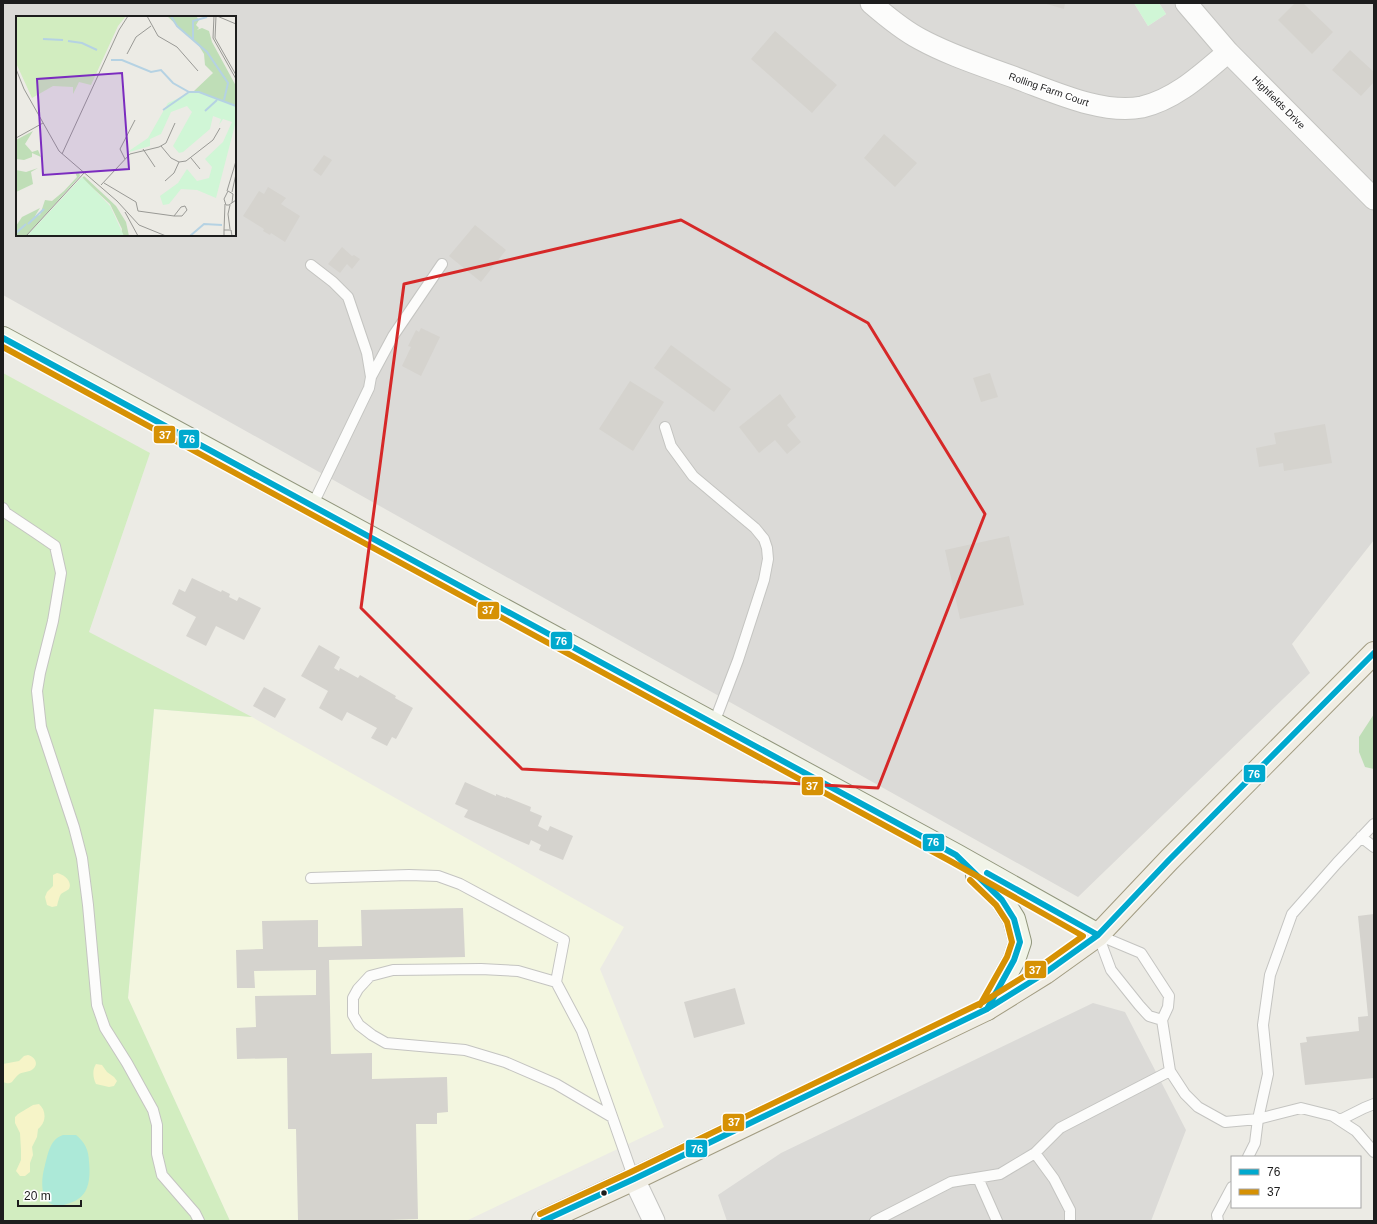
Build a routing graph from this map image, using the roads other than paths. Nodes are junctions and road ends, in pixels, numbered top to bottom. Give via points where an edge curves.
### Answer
1 (871, 3) edge
2 (1186, 3) edge
3 (1228, 52) junction
4 (1374, 199) edge
5 (442, 264) dead end
6 (311, 265) dead end
7 (3, 338) edge
8 (371, 377) junction
9 (665, 427) dead end
10 (312, 506) junction
11 (3, 508) edge
12 (1374, 652) edge
13 (714, 724) junction
14 (1374, 824) edge
15 (1361, 837) junction
16 (1374, 847) edge
17 (956, 855) junction
18 (311, 878) dead end
19 (1098, 936) junction
20 (556, 982) junction
21 (988, 1009) junction
22 (1162, 1020) junction
23 (1170, 1071) junction
24 (1374, 1104) edge
25 (612, 1117) junction
26 (1258, 1119) junction
27 (1340, 1120) junction
28 (1374, 1152) edge
29 (1035, 1153) junction
30 (1248, 1156) edge
31 (634, 1178) junction
32 (978, 1178) junction
33 (1231, 1189) edge
34 (199, 1221) edge
35 (543, 1221) edge
36 (654, 1221) edge
37 (875, 1221) edge
38 (997, 1221) edge
39 (1070, 1221) edge
40 (1218, 1221) edge

1 - 3 street, Rolling Farm Court via 919,39 955,56 1087,104 1118,108 1142,107 1164,99 1187,87
2 - 3 street, Highfields Drive
3 - 4 street, Highfields Drive
5 - 8 lane via 393,336
6 - 8 lane via 348,297 367,353
7 - 10 main road
8 - 10 lane via 369,388
9 - 13 lane via 671,446 693,476 755,528 764,539 767,548 768,559 764,580
10 - 13 main road
11 - 34 lane via 6,513 55,546 61,573 37,691 41,727 82,858 97,1005 105,1028 153,1110 162,1175
12 - 19 main road
13 - 17 main road
14 - 15 lane
15 - 16 lane
15 - 26 lane via 1292,914 1270,976 1263,1025 1268,1074
17 - 19 main road
17 - 21 main road via 1002,900 1014,918 1020,942 1014,960
18 - 20 lane via 438,876 460,884 564,940
19 - 21 main road
19 - 22 lane via 1111,970 1150,1016
19 - 22 lane via 1141,953 1169,996
20 - 25 lane via 582,1031
20 - 25 lane via 518,971 393,970 370,976 358,989 353,998 353,1015 359,1025 386,1043 465,1050 505,1062 556,1084
21 - 31 main road
22 - 23 lane
23 - 26 lane via 1198,1107 1225,1122
23 - 29 lane via 1060,1128
24 - 27 lane
25 - 31 lane
26 - 27 lane via 1301,1108
26 - 30 lane via 1255,1143
27 - 28 lane via 1356,1131
29 - 32 lane via 1000,1174
29 - 39 lane via 1054,1179 1070,1210
31 - 35 main road
31 - 36 street
32 - 37 lane via 951,1182
32 - 38 lane
33 - 40 lane via 1217,1215

